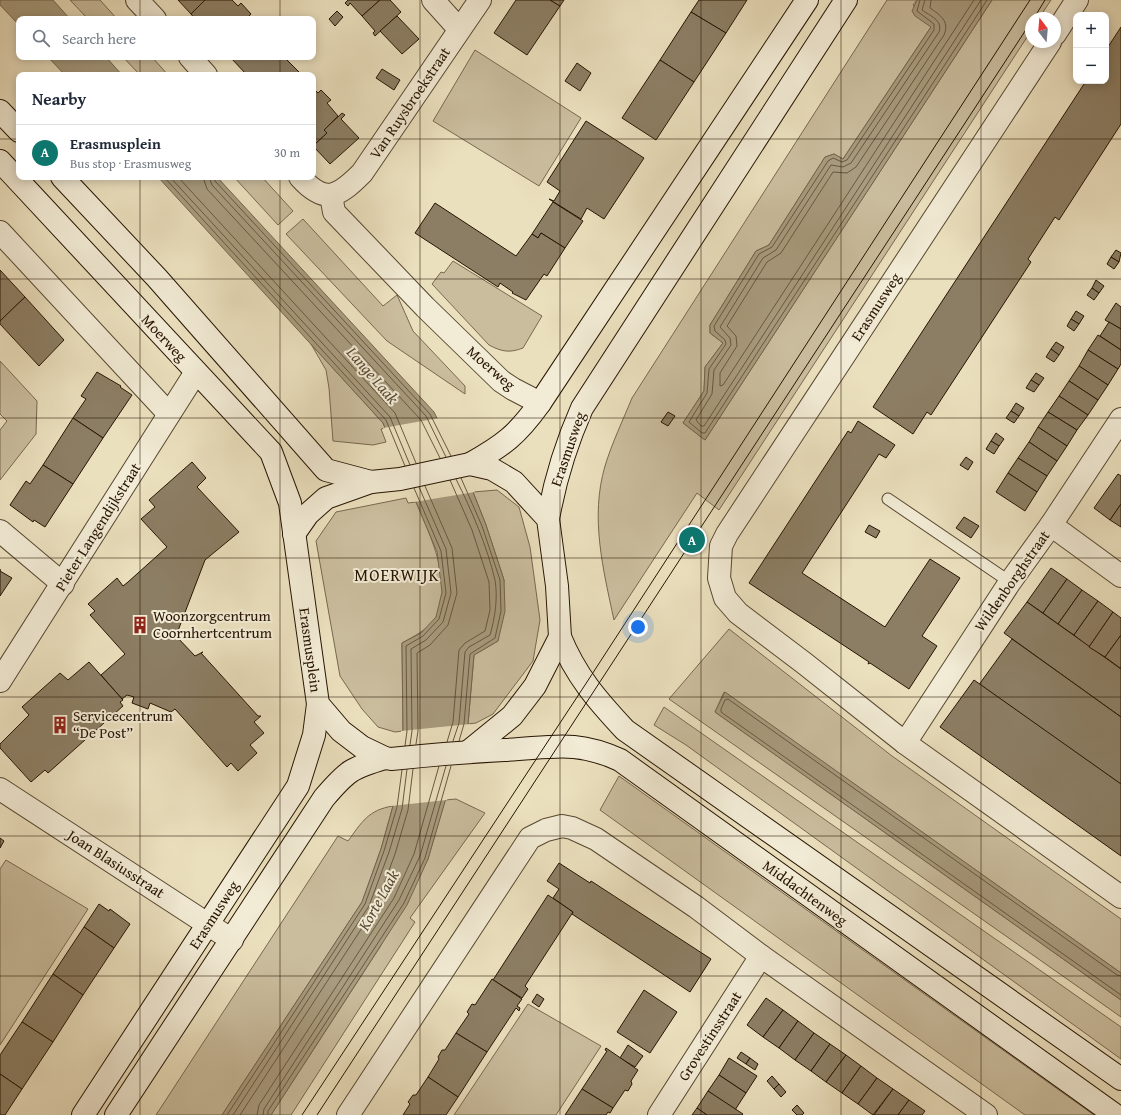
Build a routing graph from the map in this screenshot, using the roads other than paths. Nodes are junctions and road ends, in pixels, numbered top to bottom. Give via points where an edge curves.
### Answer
1 (137, 0) edge
2 (433, 0) edge
3 (480, 0) edge
4 (807, 0) edge
5 (846, 0) edge
6 (1077, 0) edge
7 (152, 16) edge
8 (1061, 25) edge
9 (459, 29) junction
10 (1046, 48) edge
11 (193, 60) edge
12 (203, 72) edge
13 (0, 111) edge
14 (16, 128) edge
15 (0, 161) edge
16 (16, 178) edge
17 (18, 180) edge
18 (65, 180) edge
19 (302, 180) edge
20 (331, 195) junction
21 (0, 232) edge
22 (196, 372) junction
23 (540, 403) junction
24 (168, 414) junction
25 (1121, 419) edge
26 (470, 464) junction
27 (372, 482) junction
28 (888, 499) dead end
29 (548, 519) junction
30 (1050, 525) junction
31 (0, 531) edge
32 (294, 534) junction
33 (1121, 576) edge
34 (1010, 582) junction
35 (63, 584) junction
36 (560, 637) junction
37 (0, 682) edge
38 (318, 704) junction
39 (905, 743) junction
40 (469, 751) junction
41 (388, 759) junction
42 (0, 789) edge
43 (1121, 896) edge
44 (208, 924) junction
45 (232, 940) junction
46 (761, 956) junction
47 (1121, 1078) edge
48 (83, 1115) edge
49 (116, 1115) edge
50 (348, 1115) edge
51 (660, 1115) edge
52 (986, 1115) edge
53 (1115, 1115) edge

1 - 7 main road
2 - 9 main road
3 - 9 main road, Van Ruysbroekstraat
4 - 23 main road
5 - 29 main road, Erasmusweg via 582,408 569,436 555,481
6 - 8 main road
9 - 20 main road, Van Ruysbroekstraat via 362,173 349,187
10 - 39 main road, Erasmusweg via 721,546 719,578 725,598 738,613
11 - 12 main road
13 - 14 main road
15 - 16 main road, Moerweg
17 - 22 main road, Moerweg
18 - 27 main road via 157,278 326,470
19 - 20 main road via 320,195
20 - 23 main road, Moerweg via 334,212 425,307 501,381
21 - 24 main road
22 - 24 main road, Pieter Langendijkstraat
22 - 32 main road, Moerweg via 271,452 290,503
23 - 26 main road via 521,429 500,447
24 - 35 main road, Pieter Langendijkstraat
25 - 30 main road, Wildenborghstraat
26 - 27 main road via 400,479
26 - 29 main road via 492,469 514,482
27 - 32 main road via 326,498 308,514
28 - 34 lane
29 - 36 main road via 557,586
30 - 33 main road
30 - 34 main road, Wildenborghstraat
31 - 35 main road
32 - 38 main road, Erasmusplein
34 - 39 main road, Wildenborghstraat
35 - 37 main road, Pieter Langendijkstraat
36 - 40 main road via 535,686 512,716
36 - 47 main road, Middachtenweg via 568,657 585,685 625,730
38 - 41 main road, Erasmusplein via 341,731 362,747
38 - 44 main road, Erasmusweg via 314,734 298,786
39 - 43 main road
40 - 41 main road
40 - 53 main road, Middachtenweg via 559,745 597,750 620,760
41 - 45 main road, Erasmusweg via 357,766 324,798
42 - 44 main road, Joan Blasiusstraat
44 - 45 main road, Joan Blasiusstraat
44 - 48 main road, Erasmusweg
45 - 49 main road, Erasmusweg
46 - 50 main road via 696,907 602,843 572,828 562,826 546,830 530,838
46 - 51 main road, Grovestinsstraat
46 - 52 main road

